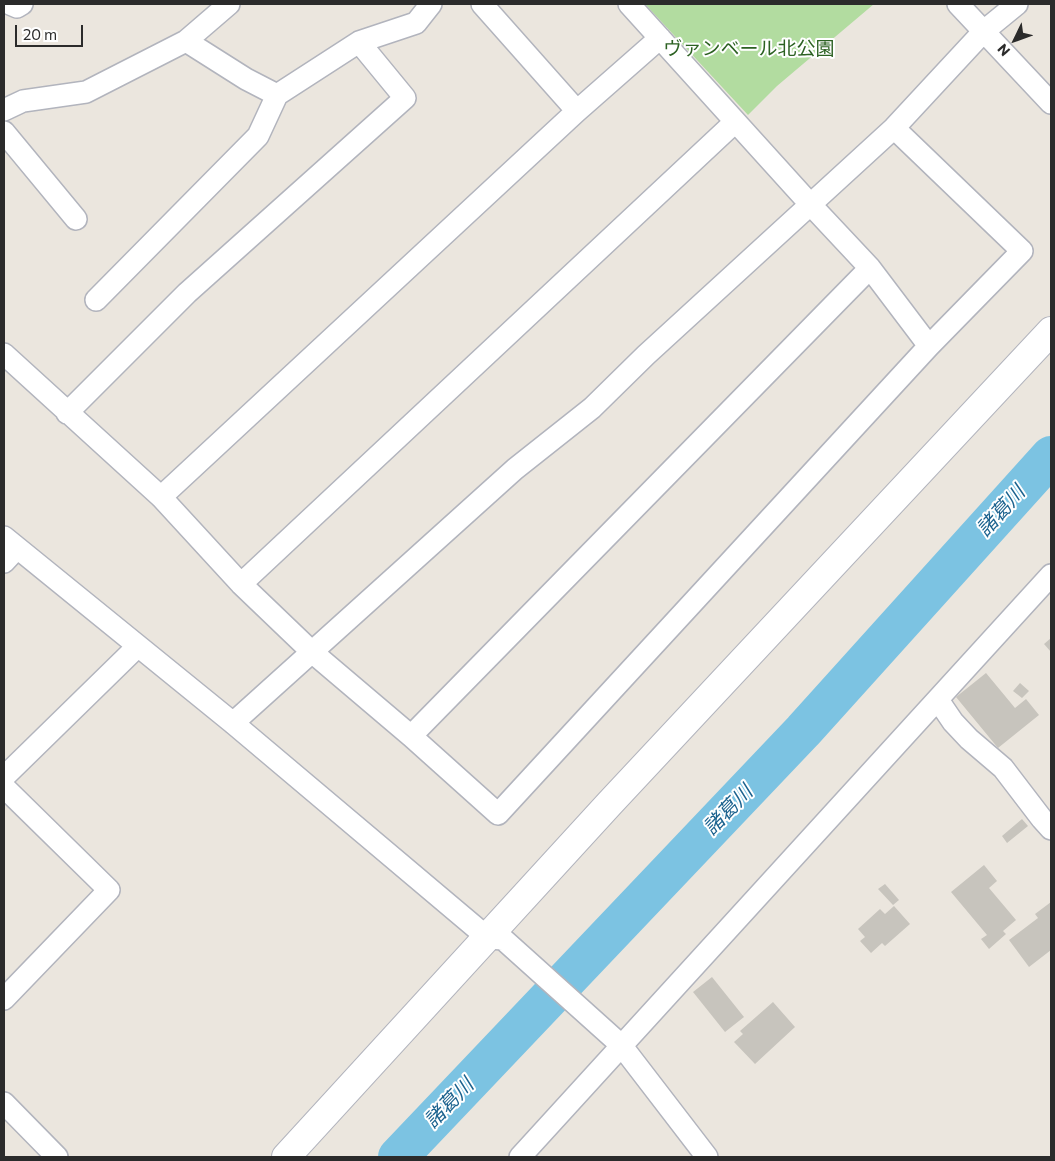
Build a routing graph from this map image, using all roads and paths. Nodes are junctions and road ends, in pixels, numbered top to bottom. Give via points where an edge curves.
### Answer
1 (10, 4) edge
2 (22, 4) edge
3 (229, 4) edge
4 (431, 4) edge
5 (482, 4) edge
6 (629, 4) edge
7 (958, 4) edge
8 (1017, 4) edge
9 (984, 31) junction
10 (660, 38) junction
11 (186, 41) junction
12 (359, 42) junction
13 (277, 95) junction
14 (1051, 103) edge
15 (4, 110) edge
16 (577, 111) junction
17 (735, 122) junction
18 (894, 128) junction
19 (4, 132) edge
20 (810, 204) junction
21 (76, 219) dead end
22 (870, 268) junction
23 (96, 300) dead end
24 (1051, 331) edge
25 (929, 346) junction
26 (4, 354) edge
27 (68, 413) junction
28 (161, 497) junction
29 (8, 549) edge
30 (1051, 575) edge
31 (241, 584) junction
32 (138, 646) junction
33 (312, 652) junction
34 (938, 700) junction
35 (233, 723) junction
36 (411, 736) junction
37 (4, 777) edge
38 (4, 787) edge
39 (1051, 829) edge
40 (496, 938) junction
41 (4, 999) edge
42 (621, 1045) junction
43 (4, 1103) edge
44 (57, 1157) edge
45 (286, 1157) edge
46 (520, 1157) edge
47 (707, 1157) edge

1 - 2 street via 16,8
3 - 11 street
4 - 12 street via 416,23
5 - 16 street
6 - 10 street
7 - 9 street
8 - 9 street
9 - 14 street
9 - 18 street
10 - 16 street
10 - 17 street
11 - 13 street
11 - 15 street via 86,92 23,102
12 - 13 street
12 - 27 street via 404,98 187,292
13 - 23 street via 258,136
16 - 28 street
17 - 20 street
17 - 31 street
18 - 20 street
18 - 25 street via 1022,251
19 - 21 street
20 - 22 street
20 - 33 street via 592,408 515,469
22 - 25 street
22 - 36 street
24 - 40 street via 610,803
25 - 36 street via 498,814
26 - 27 street
27 - 28 street
28 - 31 street
29 - 32 street
30 - 34 street
31 - 33 street
32 - 35 street
32 - 37 street
33 - 35 street
33 - 36 street
34 - 39 street via 969,739 1003,768
34 - 42 street
35 - 40 street
38 - 41 street via 109,890
40 - 42 street
40 - 45 street
42 - 46 street
42 - 47 street
43 - 44 street

